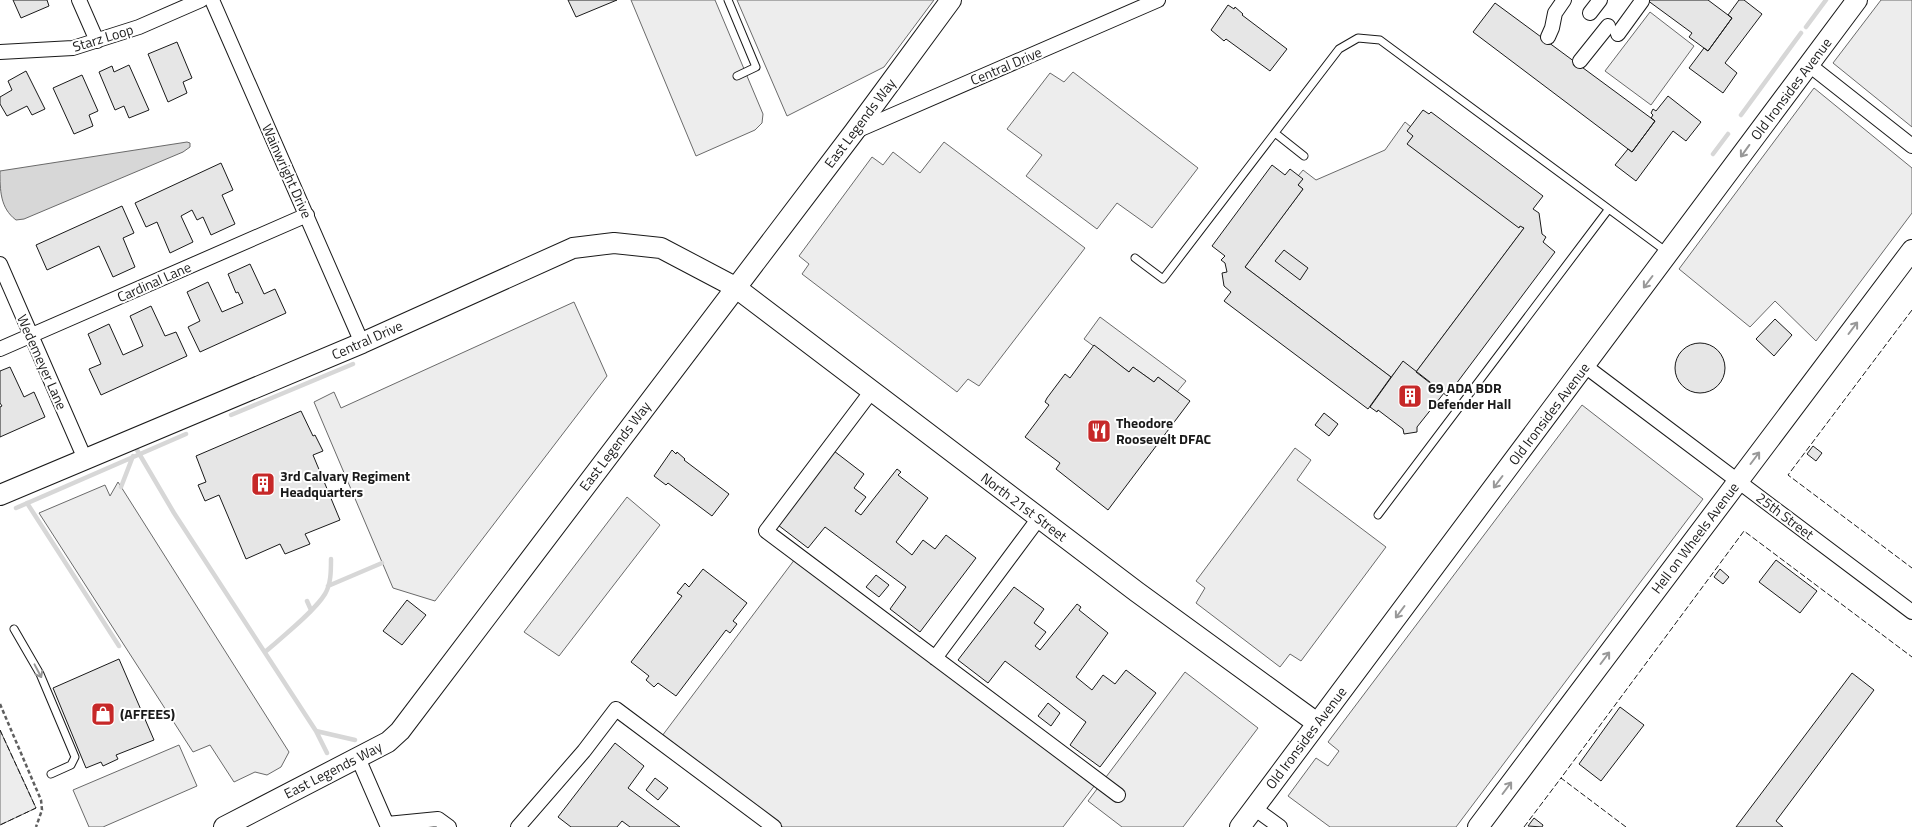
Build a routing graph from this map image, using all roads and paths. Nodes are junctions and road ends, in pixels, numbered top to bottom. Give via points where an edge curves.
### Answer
1 (80, 0) edge
2 (201, 0) edge
3 (212, 0) edge
4 (728, 0) edge
5 (951, 0) edge
6 (1158, 0) edge
7 (1564, 0) edge
8 (1600, 0) edge
9 (1857, 0) edge
10 (1642, 2) dead end
11 (1590, 13) dead end
12 (1548, 38) dead end
13 (97, 41) junction
14 (0, 52) edge
15 (1580, 61) dead end
16 (1808, 64) junction
17 (736, 76) dead end
18 (854, 132) junction
19 (1275, 133) junction
20 (1912, 146) edge
21 (1304, 156) dead end
22 (1608, 210) junction
23 (307, 215) junction
24 (1912, 250) edge
25 (1669, 253) junction
26 (1135, 258) dead end
27 (0, 264) edge
28 (735, 287) junction
29 (30, 336) junction
30 (362, 343) junction
31 (0, 349) edge
32 (1585, 366) junction
33 (871, 392) junction
34 (85, 459) junction
35 (1738, 482) junction
36 (0, 495) edge
37 (1378, 515) dead end
38 (1039, 518) junction
39 (1912, 612) edge
40 (14, 629) dead end
41 (935, 658) junction
42 (0, 704) edge
43 (1317, 723) junction
44 (358, 758) junction
45 (51, 774) dead end
46 (1118, 795) dead end
47 (1254, 808) junction
48 (388, 826) edge
49 (36, 827) edge
50 (224, 827) edge
51 (449, 827) edge
52 (518, 827) edge
53 (774, 827) edge
54 (1240, 827) edge
55 (1280, 827) edge
56 (1478, 827) edge

1 - 13 street
2 - 13 street, Starz Loop
3 - 23 street, Wainwright Drive
4 - 17 lane via 756,67
5 - 18 street, East Legends Way
6 - 18 street, Central Drive
7 - 12 street via 1555,13
8 - 11 street
9 - 16 street, Old Ironsides Avenue
10 - 15 street
13 - 14 street, Starz Loop via 73,48
16 - 20 street
16 -> 25 street, Old Ironsides Avenue
18 - 28 street, East Legends Way
19 - 21 lane
19 - 22 lane via 1339,49 1358,38 1380,40
19 - 26 lane via 1164,279
22 - 25 lane
22 - 37 lane
23 - 29 street, Cardinal Lane
23 - 30 street, Wainwright Drive
35 -> 24 street, Hell on Wheels Avenue
25 -> 32 street, Old Ironsides Avenue
27 - 29 street, Wedemeyer Lane
28 - 30 street, Central Drive via 661,248 614,243 574,248
28 - 33 street, North 21st Street
28 - 44 street, East Legends Way via 400,730 388,742
29 - 31 street, Cardinal Lane
29 - 34 street, Wedemeyer Lane
30 - 34 street, Central Drive
32 - 35 street, 25th Street
32 -> 43 street, Old Ironsides Avenue
33 - 38 street, North 21st Street
33 - 41 street via 766,531
34 - 36 street, Central Drive
35 - 39 street, 25th Street
56 -> 35 street, Hell on Wheels Avenue
38 - 41 street
38 - 43 street, North 21st Street
40 -> 45 lane via 40,674 75,757 71,765
41 - 46 street
42 - 49 path via 41,800 42,810
43 - 47 street, Old Ironsides Avenue
44 - 48 street
44 - 50 street, East Legends Way
47 - 54 street, Old Ironsides Avenue
47 - 55 street
48 - 51 street via 438,819
52 - 53 street via 616,709

